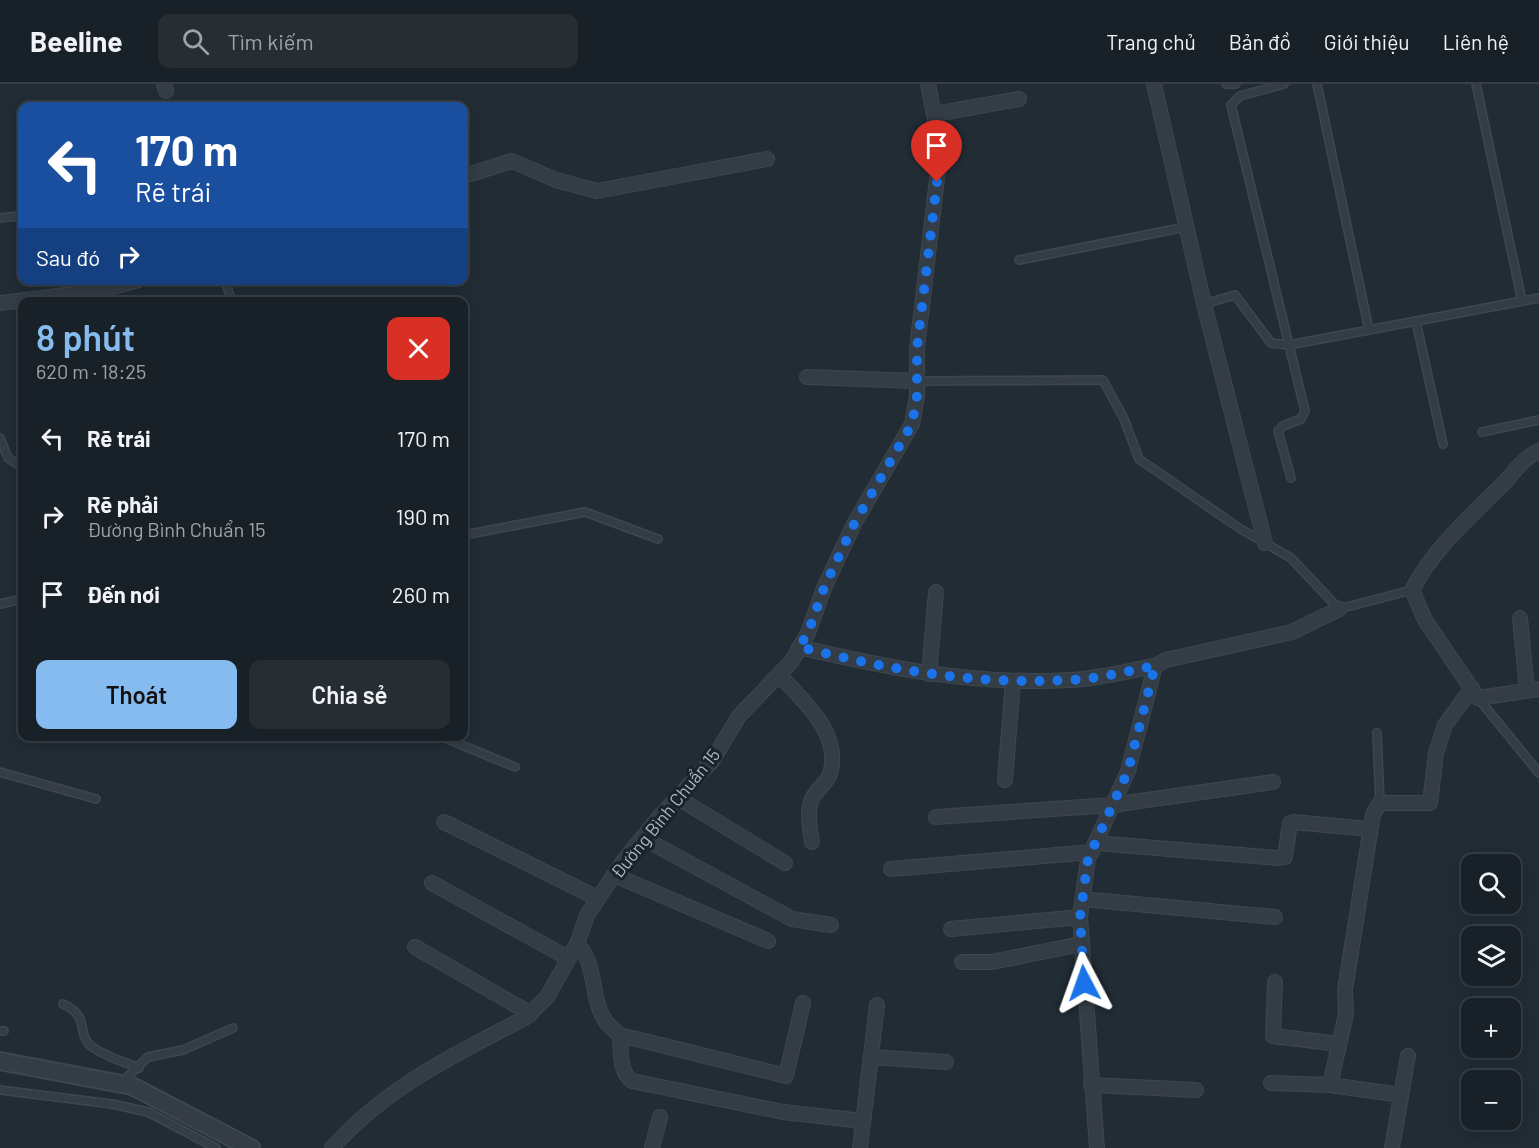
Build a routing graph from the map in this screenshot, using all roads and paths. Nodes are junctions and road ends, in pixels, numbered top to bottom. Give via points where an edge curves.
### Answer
1 (928, 84) edge
2 (1154, 84) edge
3 (1226, 84) edge
4 (1236, 84) edge
5 (1284, 84) edge
6 (1317, 84) edge
7 (1476, 84) edge
8 (1019, 99) dead end
9 (935, 114) junction
10 (767, 159) dead end
11 (468, 175) edge
12 (18, 216) dead end
13 (0, 218) edge
14 (1186, 227) junction
15 (1019, 260) dead end
16 (96, 286) edge
17 (34, 297) edge
18 (1539, 298) edge
19 (18, 300) edge
20 (1522, 301) junction
21 (0, 303) edge
22 (1204, 304) junction
23 (1416, 321) junction
24 (1369, 330) junction
25 (1289, 345) junction
26 (807, 377) dead end
27 (917, 381) junction
28 (1539, 420) edge
29 (1482, 432) dead end
30 (0, 438) edge
31 (1443, 444) dead end
32 (1539, 451) edge
33 (18, 464) edge
34 (1292, 478) dead end
35 (468, 534) edge
36 (658, 539) dead end
37 (1265, 543) junction
38 (1412, 590) junction
39 (936, 592) dead end
40 (18, 600) edge
41 (0, 604) edge
42 (1339, 609) junction
43 (1520, 618) dead end
44 (799, 647) junction
45 (1155, 666) junction
46 (929, 674) junction
47 (780, 676) junction
48 (1013, 681) junction
49 (1533, 689) edge
50 (1475, 693) junction
51 (1377, 733) dead end
52 (452, 741) edge
53 (515, 767) dead end
54 (0, 772) edge
55 (1539, 772) edge
56 (1005, 780) dead end
57 (1272, 782) dead end
58 (678, 798) junction
59 (96, 799) dead end
60 (1380, 803) junction
61 (1112, 805) junction
62 (936, 817) dead end
63 (444, 822) dead end
64 (1370, 829) junction
65 (643, 838) junction
66 (812, 842) dead end
67 (1094, 847) junction
68 (785, 863) dead end
69 (891, 869) dead end
70 (614, 875) junction
71 (432, 883) dead end
72 (597, 898) junction
73 (1082, 899) junction
74 (1080, 917) junction
75 (1275, 917) dead end
76 (831, 925) dead end
77 (951, 929) dead end
78 (768, 941) dead end
79 (577, 944) junction
80 (1081, 944) junction
81 (415, 947) dead end
82 (568, 958) junction
83 (962, 962) dead end
84 (1275, 982) dead end
85 (802, 1003) dead end
86 (63, 1004) dead end
87 (877, 1005) dead end
88 (531, 1014) junction
89 (233, 1028) dead end
90 (620, 1035) junction
91 (1340, 1044) junction
92 (1408, 1056) dead end
93 (871, 1057) junction
94 (0, 1061) edge
95 (946, 1062) dead end
96 (139, 1068) junction
97 (121, 1083) junction
98 (1271, 1083) dead end
99 (1091, 1085) junction
100 (1330, 1085) junction
101 (0, 1090) edge
102 (1196, 1090) dead end
103 (1401, 1095) junction
104 (660, 1117) dead end
105 (863, 1120) junction
106 (216, 1148) edge
107 (251, 1148) edge
108 (332, 1148) edge
109 (652, 1148) edge
110 (860, 1148) edge
111 (1097, 1148) edge
112 (1392, 1148) edge

1 - 9 street, Đường Bình Chuẩn 15
2 - 14 street
3 - 4 lane
5 - 25 lane via 1240,96 1231,105
6 - 24 lane
7 - 20 lane
8 - 9 street
9 - 27 street, Đường Bình Chuẩn 15 via 939,162 917,348
10 - 11 street via 597,191 556,180 512,161
12 - 13 lane
14 - 15 lane
14 - 22 street
16 - 17 street
18 - 20 lane
19 - 21 street
20 - 23 lane
22 - 25 lane via 1235,295 1271,344
22 - 37 street
23 - 24 lane
23 - 31 lane
24 - 25 lane
25 - 34 lane via 1305,411 1301,419 1278,431
26 - 27 street
27 - 37 lane via 1104,380 1139,459
27 - 44 street, Đường Bình Chuẩn 15 via 912,424 854,524
28 - 29 lane
30 - 33 lane via 8,458
32 - 38 street via 1523,459 1438,549
35 - 36 lane via 585,512
37 - 42 lane via 1291,558
38 - 42 lane
38 - 50 street via 1425,620
39 - 46 street
40 - 41 lane
42 - 45 street via 1292,632 1166,660
43 - 49 street
44 - 46 street
44 - 47 street, Đường Bình Chuẩn 15
45 - 48 street via 1072,680
45 - 61 street via 1128,771
46 - 48 street via 974,681
47 - 58 street, Đường Bình Chuẩn 15 via 739,716 712,761
47 - 66 street via 814,711 830,750 831,772 813,797 809,817
48 - 56 street
49 - 50 street
50 - 55 lane
50 - 60 street via 1445,725 1436,753 1430,803
51 - 60 lane
52 - 53 lane
54 - 59 lane
57 - 61 street
58 - 65 street, Đường Bình Chuẩn 15
58 - 68 street
60 - 64 street
61 - 62 street
61 - 67 street
63 - 72 street
64 - 67 street via 1293,822 1285,857 1277,858
64 - 91 street
65 - 70 street, Đường Bình Chuẩn 15
65 - 76 street via 792,919
67 - 69 street
67 - 73 street
70 - 72 street, Đường Bình Chuẩn 15
70 - 78 street
71 - 82 street
72 - 79 street, Đường Bình Chuẩn 15
73 - 74 street
73 - 75 street
74 - 77 street
74 - 80 street
79 - 82 street, Đường Bình Chuẩn 15
79 - 90 street via 586,952 606,1021
80 - 83 street via 992,962
80 - 99 street
81 - 88 street
82 - 88 street, Đường Bình Chuẩn 15 via 547,997
84 - 91 street via 1273,1036
85 - 90 street via 786,1076
86 - 96 lane via 82,1020 91,1046
87 - 93 street
88 - 108 street, Đường Bình Chuẩn 15 via 415,1076 361,1118
89 - 96 lane via 183,1050 148,1058
90 - 105 street via 623,1067 632,1081 783,1112
91 - 100 street
92 - 103 street
93 - 95 street
93 - 105 street
94 - 97 street
96 - 97 lane
97 - 107 street
98 - 100 street
99 - 102 street
99 - 111 street
100 - 103 street
101 - 106 lane via 148,1112
103 - 112 street
104 - 109 street
105 - 110 street

